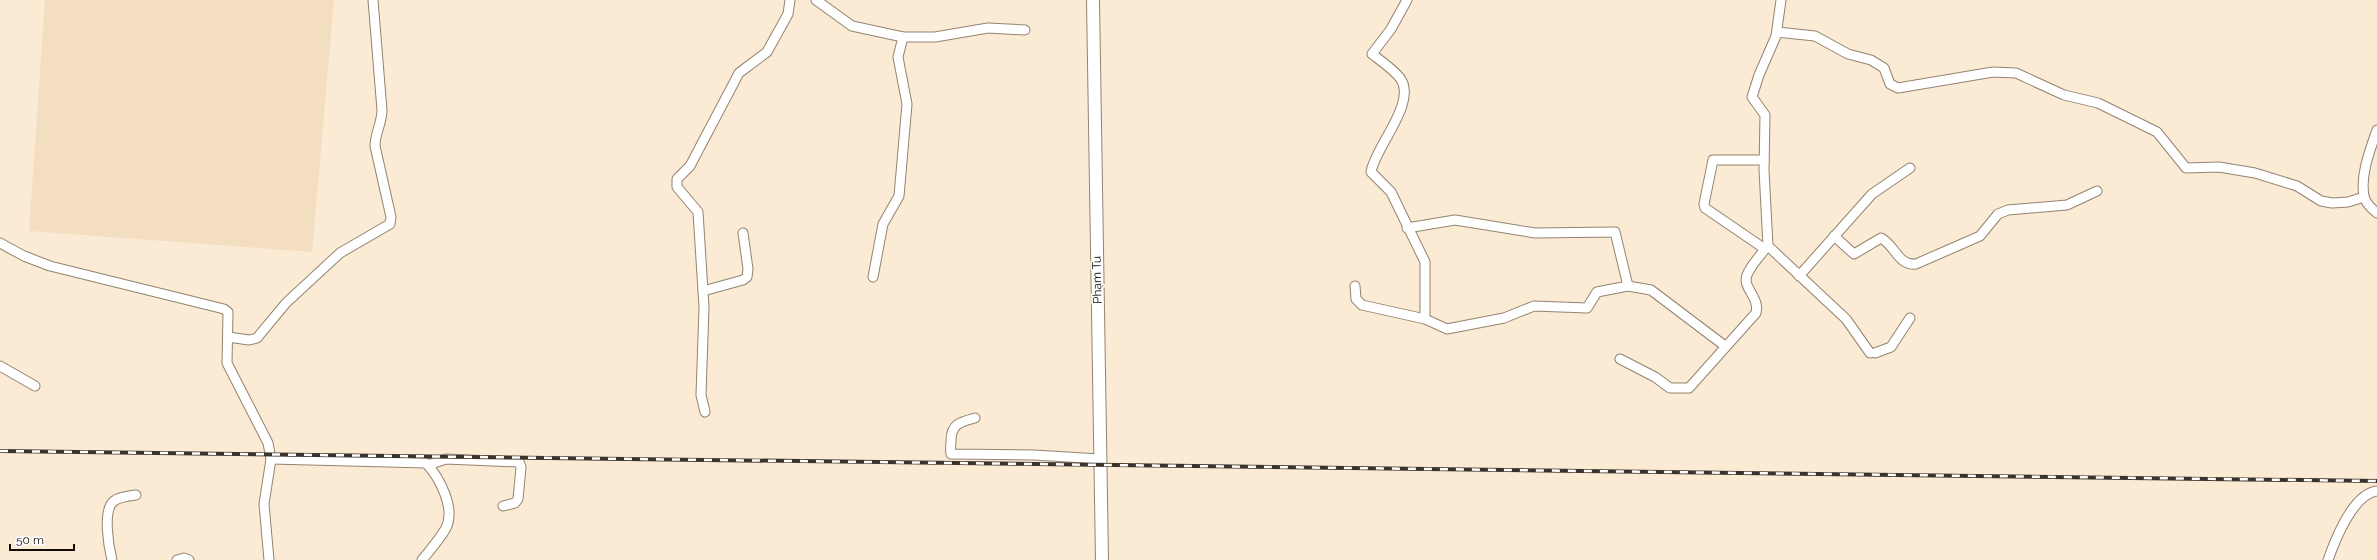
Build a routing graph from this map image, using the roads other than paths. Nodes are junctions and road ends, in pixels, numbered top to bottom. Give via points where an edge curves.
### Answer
1 (373, 0) edge
2 (790, 0) edge
3 (816, 0) edge
4 (1093, 0) edge
5 (1406, 0) edge
6 (1781, 0) edge
7 (1025, 30) dead end
8 (1777, 32) junction
9 (902, 38) junction
10 (2377, 130) edge
11 (1764, 160) junction
12 (1910, 168) dead end
13 (2097, 191) dead end
14 (2364, 197) junction
15 (2377, 213) edge
16 (1407, 228) junction
17 (743, 233) dead end
18 (1834, 236) junction
19 (1, 247) edge
20 (1766, 248) junction
21 (1799, 276) junction
22 (873, 277) dead end
23 (1355, 286) dead end
24 (1628, 286) junction
25 (703, 291) junction
26 (1910, 318) dead end
27 (1426, 319) junction
28 (228, 336) junction
29 (1725, 346) junction
30 (1620, 359) dead end
31 (0, 366) edge
32 (35, 386) dead end
33 (705, 412) dead end
34 (975, 418) dead end
35 (271, 459) junction
36 (1100, 459) junction
37 (428, 465) junction
38 (2377, 491) edge
39 (136, 495) dead end
40 (503, 506) dead end
41 (112, 560) edge
42 (178, 560) edge
43 (189, 560) edge
44 (269, 560) edge
45 (422, 560) edge
46 (1102, 560) edge
47 (2328, 560) edge

1 - 28 street via 382,110 375,146 391,217 390,224 340,253 286,303 257,338 249,340
2 - 25 street via 788,14 767,52 739,73 690,166 675,183 698,212
3 - 9 street via 852,26
4 - 36 street, Phạm Tu
5 - 16 street via 1391,29 1372,54 1399,77 1404,85 1404,96 1401,109 1371,172 1391,192
6 - 8 street
7 - 9 street via 988,28 935,37
8 - 11 street via 1752,96 1765,115
8 - 14 street via 1815,36 1848,54 1871,60 1884,68 1890,84 1898,88 1993,72 2016,73 2064,96 2098,103 2157,132 2186,168 2219,167 2254,173 2297,186 2321,201 2332,203
9 - 22 street via 898,57 907,104 899,196 883,224
10 - 14 street via 2369,153
11 - 20 street
11 - 20 street via 1713,160 1704,204 1705,208
12 - 18 street via 1872,194
13 - 18 street via 2067,205 2008,210 1998,214 1980,236 1916,264 1902,261 1881,238 1854,254
14 - 15 street
16 - 24 street via 1455,220 1535,233 1615,232
16 - 27 street via 1425,262
17 - 25 street via 747,277
18 - 21 street
19 - 28 street via 50,266 224,309 230,316
20 - 21 street
20 - 29 street via 1747,274 1746,280 1757,301 1756,314
21 - 26 street via 1846,319 1873,353 1891,347
23 - 27 street via 1356,299 1362,305
24 - 27 street via 1597,292 1587,308 1534,306 1504,318 1447,329
24 - 29 street via 1658,293
25 - 33 street via 701,395
28 - 35 street via 229,369 268,443
29 - 30 street via 1689,388 1670,388
31 - 32 street
34 - 36 street via 959,422 953,427 951,454
35 - 37 street via 422,462
35 - 44 street via 264,504
36 - 46 street, Phạm Tu
37 - 40 street via 446,459 518,462 521,467 518,498 515,504
37 - 45 street via 442,488 449,520
38 - 47 street via 2371,492 2360,501 2349,516 2338,533
39 - 41 street via 119,498 110,506 107,529
42 - 43 street

